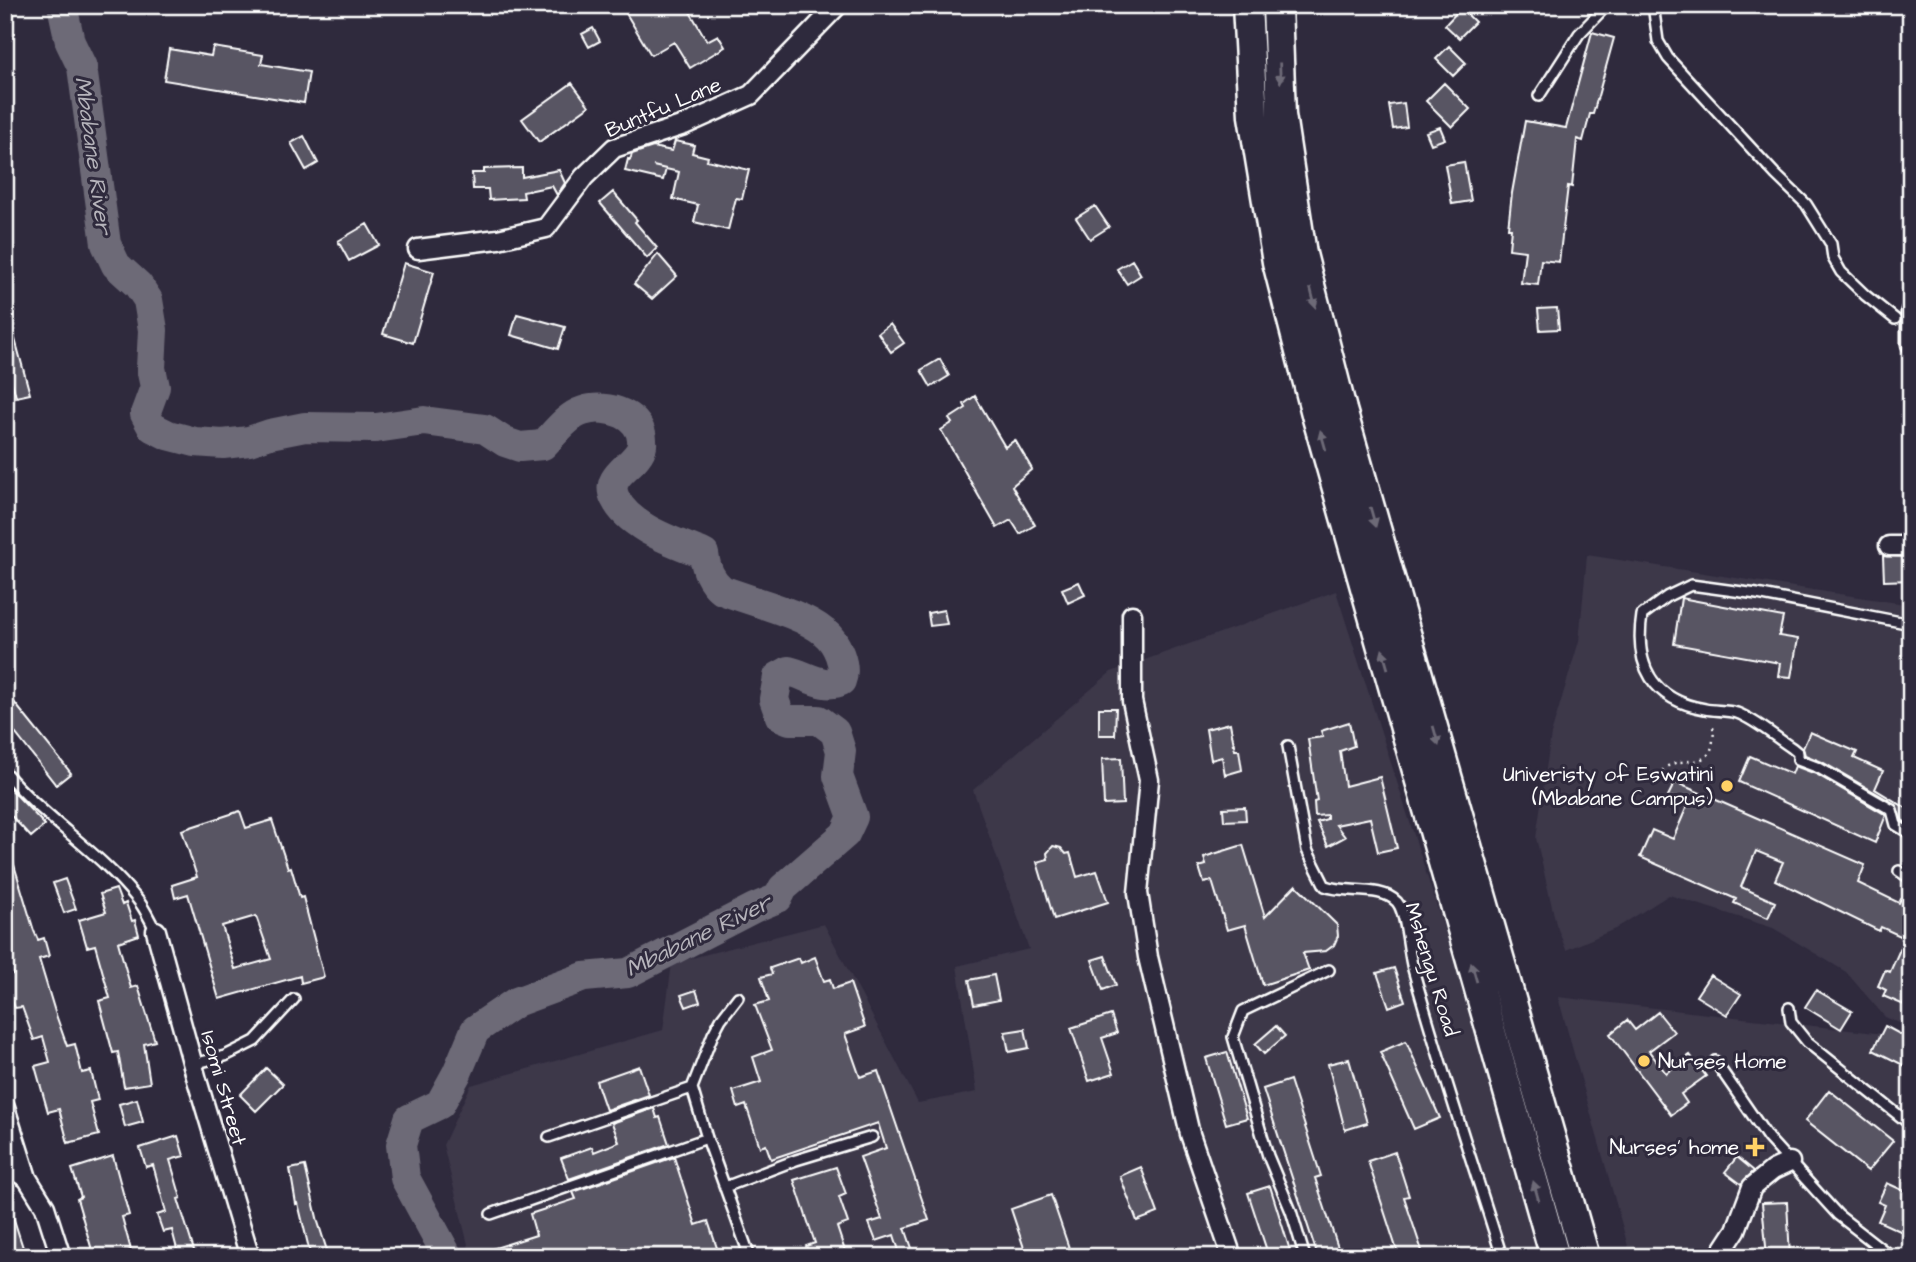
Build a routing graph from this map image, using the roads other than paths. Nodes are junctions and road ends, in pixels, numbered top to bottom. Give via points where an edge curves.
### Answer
1 (838, 5) edge
2 (1247, 5) edge
3 (1278, 5) edge
4 (1607, 5) edge
5 (1653, 5) edge
6 (1539, 96) dead end
7 (418, 249) dead end
8 (1903, 315) edge
9 (1911, 344) edge
10 (1889, 546) dead end
11 (1911, 546) edge
12 (1132, 615) dead end
13 (1911, 624) edge
14 (1288, 746) dead end
15 (5, 772) edge
16 (1911, 834) edge
17 (1899, 871) dead end
18 (1911, 879) edge
19 (156, 931) joint
20 (1329, 970) dead end
21 (738, 997) dead end
22 (294, 999) dead end
23 (1789, 1008) dead end
24 (1715, 1061) dead end
25 (192, 1064) junction
26 (692, 1088) junction
27 (5, 1108) edge
28 (1911, 1125) edge
29 (549, 1137) dead end
30 (872, 1137) dead end
31 (707, 1138) junction
32 (1790, 1163) junction
33 (5, 1165) edge
34 (27, 1178) junction
35 (725, 1187) junction
36 (491, 1214) dead end
37 (1721, 1253) dead end
38 (61, 1257) edge
39 (250, 1257) edge
40 (750, 1257) edge
41 (1232, 1257) edge
42 (1305, 1257) edge
43 (1502, 1257) edge
44 (1555, 1257) edge
45 (1585, 1257) edge
46 (1892, 1257) edge

1 - 7 street, Buntfu Lane via 751,95 684,125 614,148 584,177 546,228
44 -> 2 main road via 1277,262 1253,116
3 -> 45 main road via 1281,115 1302,254 1342,410
4 - 6 lane via 1579,34
5 - 8 lane via 1658,41 1668,58 1806,204 1831,244 1841,272 1865,295
8 - 9 street
10 - 11 street
12 - 41 street via 1132,701 1149,780 1138,893 1148,957 1190,1134
13 - 16 lane via 1691,585 1642,615 1639,634 1649,677 1658,690 1703,709 1738,713 1798,753 1798,760 1892,810 1896,825
14 - 43 lane, Mshengu Road via 1307,850 1325,886 1377,893 1393,898 1401,908 1412,968
15 - 19 lane via 138,900
17 - 18 lane
19 - 25 street, Isomi Street
20 - 42 lane via 1243,1012 1233,1037 1268,1156
21 - 26 lane via 717,1026
22 - 25 lane via 255,1041 225,1056
23 - 28 lane via 1791,1022 1807,1042
24 - 32 lane
25 - 39 street, Isomi Street
26 - 29 lane
26 - 31 lane
27 - 34 street
30 - 35 lane
31 - 35 lane
31 - 36 lane
32 - 37 street via 1752,1187 1736,1230
32 - 46 lane via 1838,1215
33 - 34 street
34 - 38 street via 45,1207
35 - 40 lane

